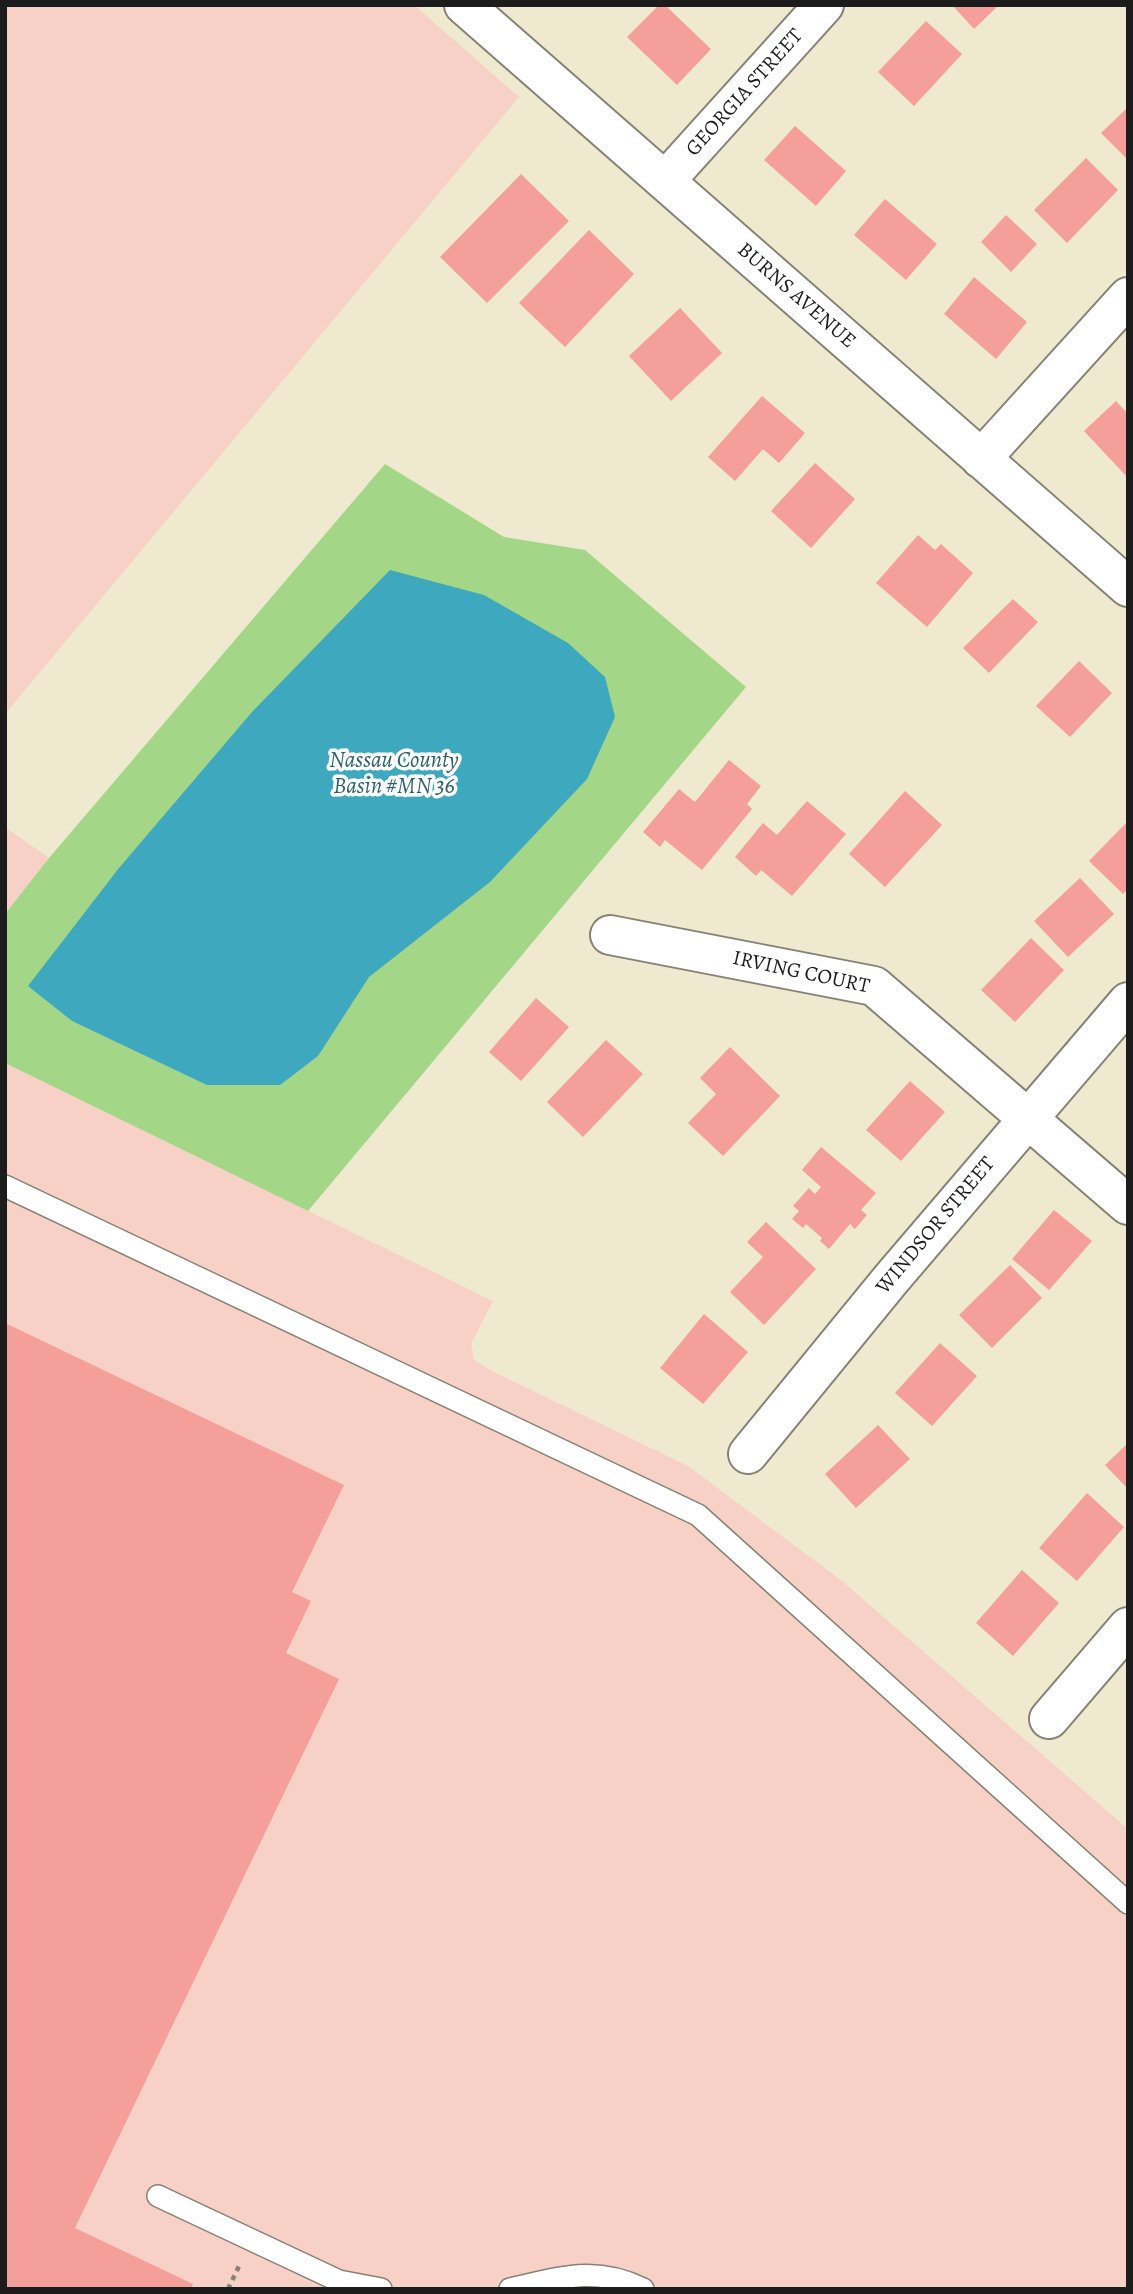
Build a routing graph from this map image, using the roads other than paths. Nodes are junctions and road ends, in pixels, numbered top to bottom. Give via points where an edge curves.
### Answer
1 (464, 5) edge
2 (824, 5) edge
3 (665, 181) junction
4 (1128, 297) edge
5 (981, 458) junction
6 (1128, 587) edge
7 (610, 935) dead end
8 (1128, 1002) edge
9 (1028, 1119) junction
10 (5, 1186) edge
11 (1128, 1205) edge
12 (748, 1454) dead end
13 (1128, 1627) edge
14 (1049, 1719) dead end
15 (1128, 1903) edge
16 (158, 2196) dead end
17 (381, 2289) edge
18 (510, 2289) edge
19 (643, 2289) edge

1 - 3 street, BURNS AVENUE
2 - 3 street, GEORGIA STREET
3 - 5 street, BURNS AVENUE
4 - 5 street
5 - 6 street, BURNS AVENUE
7 - 9 street, IRVING COURT via 874,986
8 - 9 street, WINDSOR STREET
9 - 11 street, IRVING COURT
9 - 12 street, WINDSOR STREET
10 - 15 lane via 698,1515
13 - 14 street
16 - 17 lane via 340,2281
18 - 19 lane via 578,2274 623,2279

